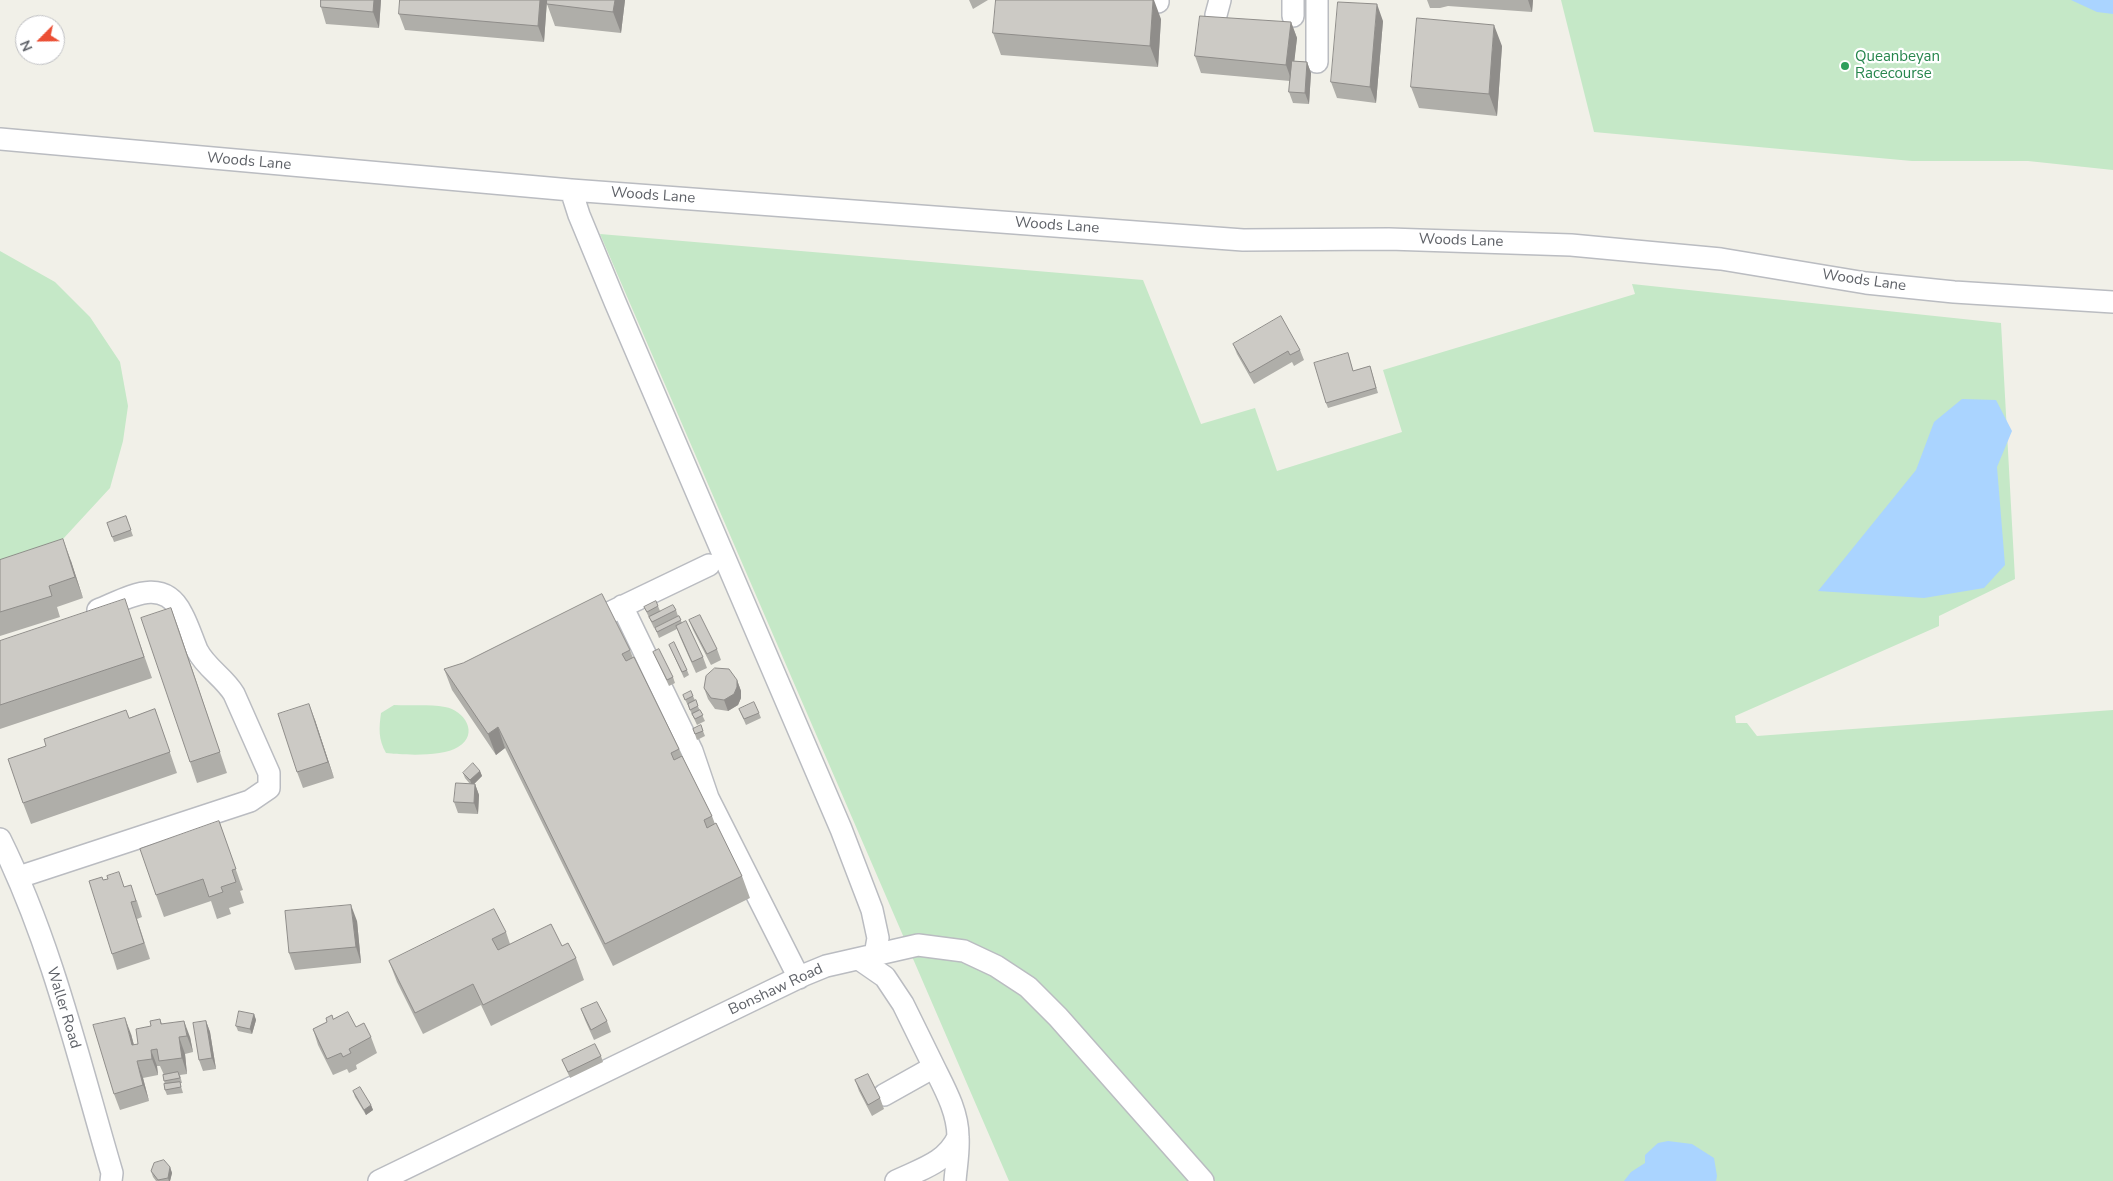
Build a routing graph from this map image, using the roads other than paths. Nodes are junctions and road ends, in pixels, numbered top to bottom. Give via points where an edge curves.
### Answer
1 (1146, 0) edge
2 (1158, 0) edge
3 (1317, 0) edge
4 (1317, 62) dead end
5 (0, 139) edge
6 (572, 190) junction
7 (2113, 302) edge
8 (708, 565) dead end
9 (622, 606) junction
10 (83, 616) edge
11 (597, 618) edge
12 (0, 839) edge
13 (19, 877) junction
14 (867, 957) junction
15 (798, 978) junction
16 (934, 1067) junction
17 (884, 1095) dead end
18 (958, 1136) junction
19 (116, 1178) edge
20 (379, 1181) edge
21 (896, 1181) edge
22 (955, 1181) edge
23 (1203, 1181) edge

1 - 2 street
3 - 4 street
5 - 6 street, Woods Lane
6 - 7 street, Woods Lane via 1243,240 1389,239 1571,245 1721,259 1866,283
6 - 14 street via 615,302 841,829 872,910 878,938
8 - 9 street
9 - 11 street
9 - 15 street via 692,751 708,798
10 - 13 street via 150,592 160,592 172,598 207,665 234,694 269,773 269,788 250,801
12 - 13 street, Waller Road
13 - 19 street, Waller Road via 45,945
14 - 15 street, Bonshaw Road via 826,966
14 - 16 street via 903,1004
14 - 23 street, Bonshaw Road via 918,945 964,951 996,966 1028,987 1065,1024
15 - 20 street, Bonshaw Road
16 - 17 street
16 - 18 street via 950,1098
18 - 21 street via 954,1147 942,1159
18 - 22 street

